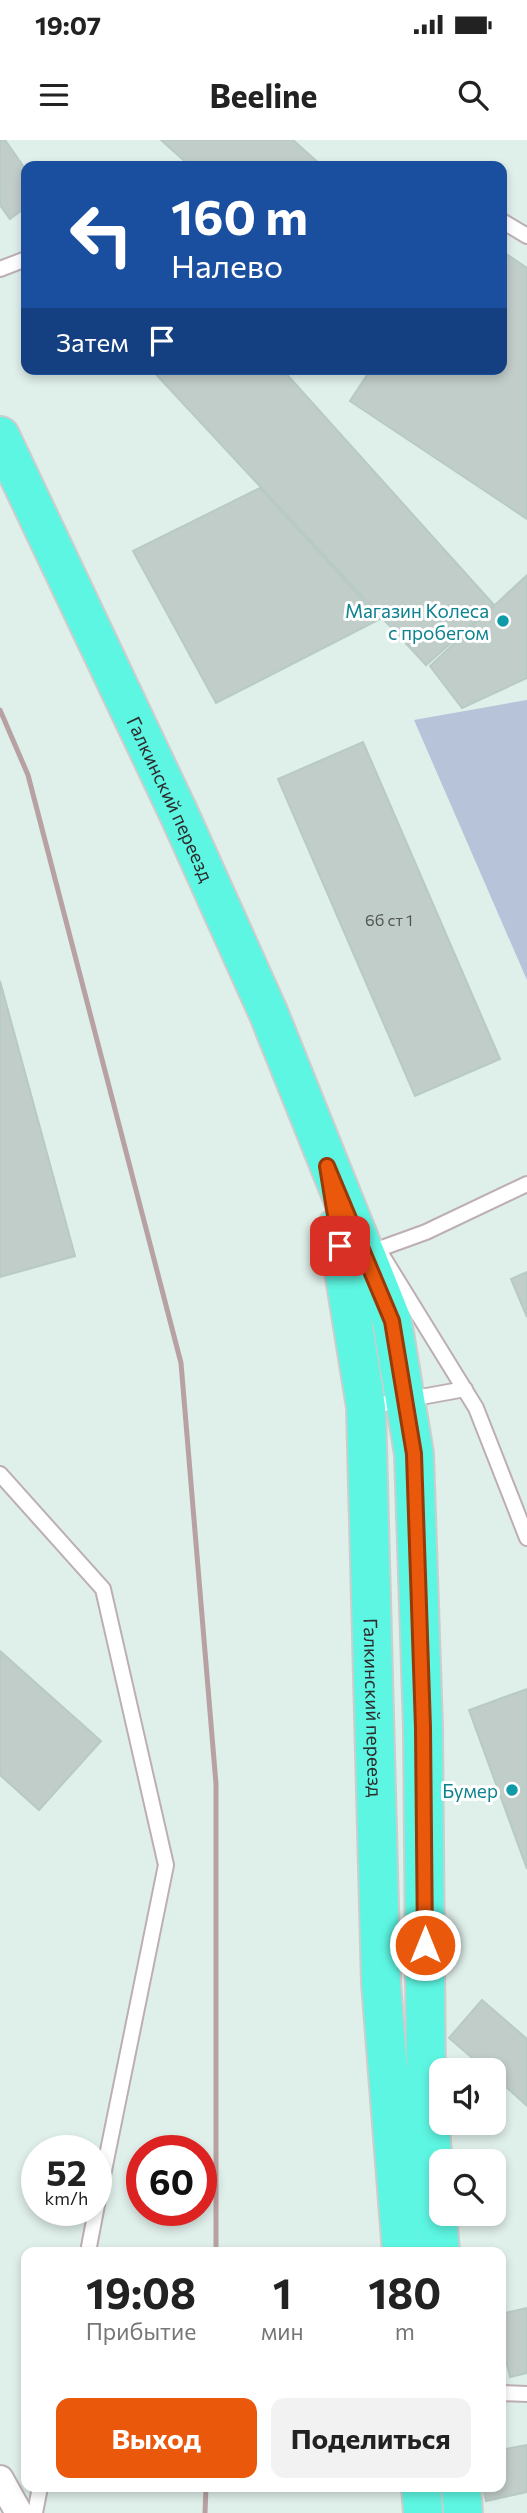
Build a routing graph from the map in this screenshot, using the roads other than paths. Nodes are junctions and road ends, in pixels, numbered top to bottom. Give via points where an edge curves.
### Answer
1 (507, 224) edge
2 (527, 236) edge
3 (21, 261) edge
4 (0, 269) edge
5 (0, 436) edge
6 (327, 1166) junction
7 (527, 1184) edge
8 (379, 1249) junction
9 (464, 1389) junction
10 (404, 1398) junction
11 (366, 1407) junction
12 (0, 1474) edge
13 (527, 1538) edge
14 (111, 2135) edge
15 (93, 2226) edge
16 (89, 2247) edge
17 (402, 2247) edge
18 (440, 2247) edge
19 (506, 2393) edge
20 (527, 2394) edge
21 (0, 2479) edge
22 (39, 2492) edge
23 (421, 2492) edge
24 (461, 2492) edge
25 (19, 2513) edge
26 (35, 2513) edge
27 (423, 2513) edge
28 (463, 2513) edge

1 - 2 lane
3 - 4 lane
5 - 6 main road, Галкинский переезд via 268,1012
6 - 8 lane
6 - 10 main road, Галкинский переезд via 392,1321
6 - 11 main road, Галкинский переезд
7 - 8 lane
8 - 9 lane
9 - 10 lane
9 - 13 lane via 476,1408
10 - 11 lane
10 - 18 main road, Галкинский переезд via 414,1454 423,1728 426,2080
11 - 17 main road, Галкинский переезд via 381,1983
12 - 14 lane via 103,1589 166,1865
15 - 16 lane
19 - 20 lane
21 - 25 street
22 - 26 lane
23 - 27 main road
24 - 28 main road

